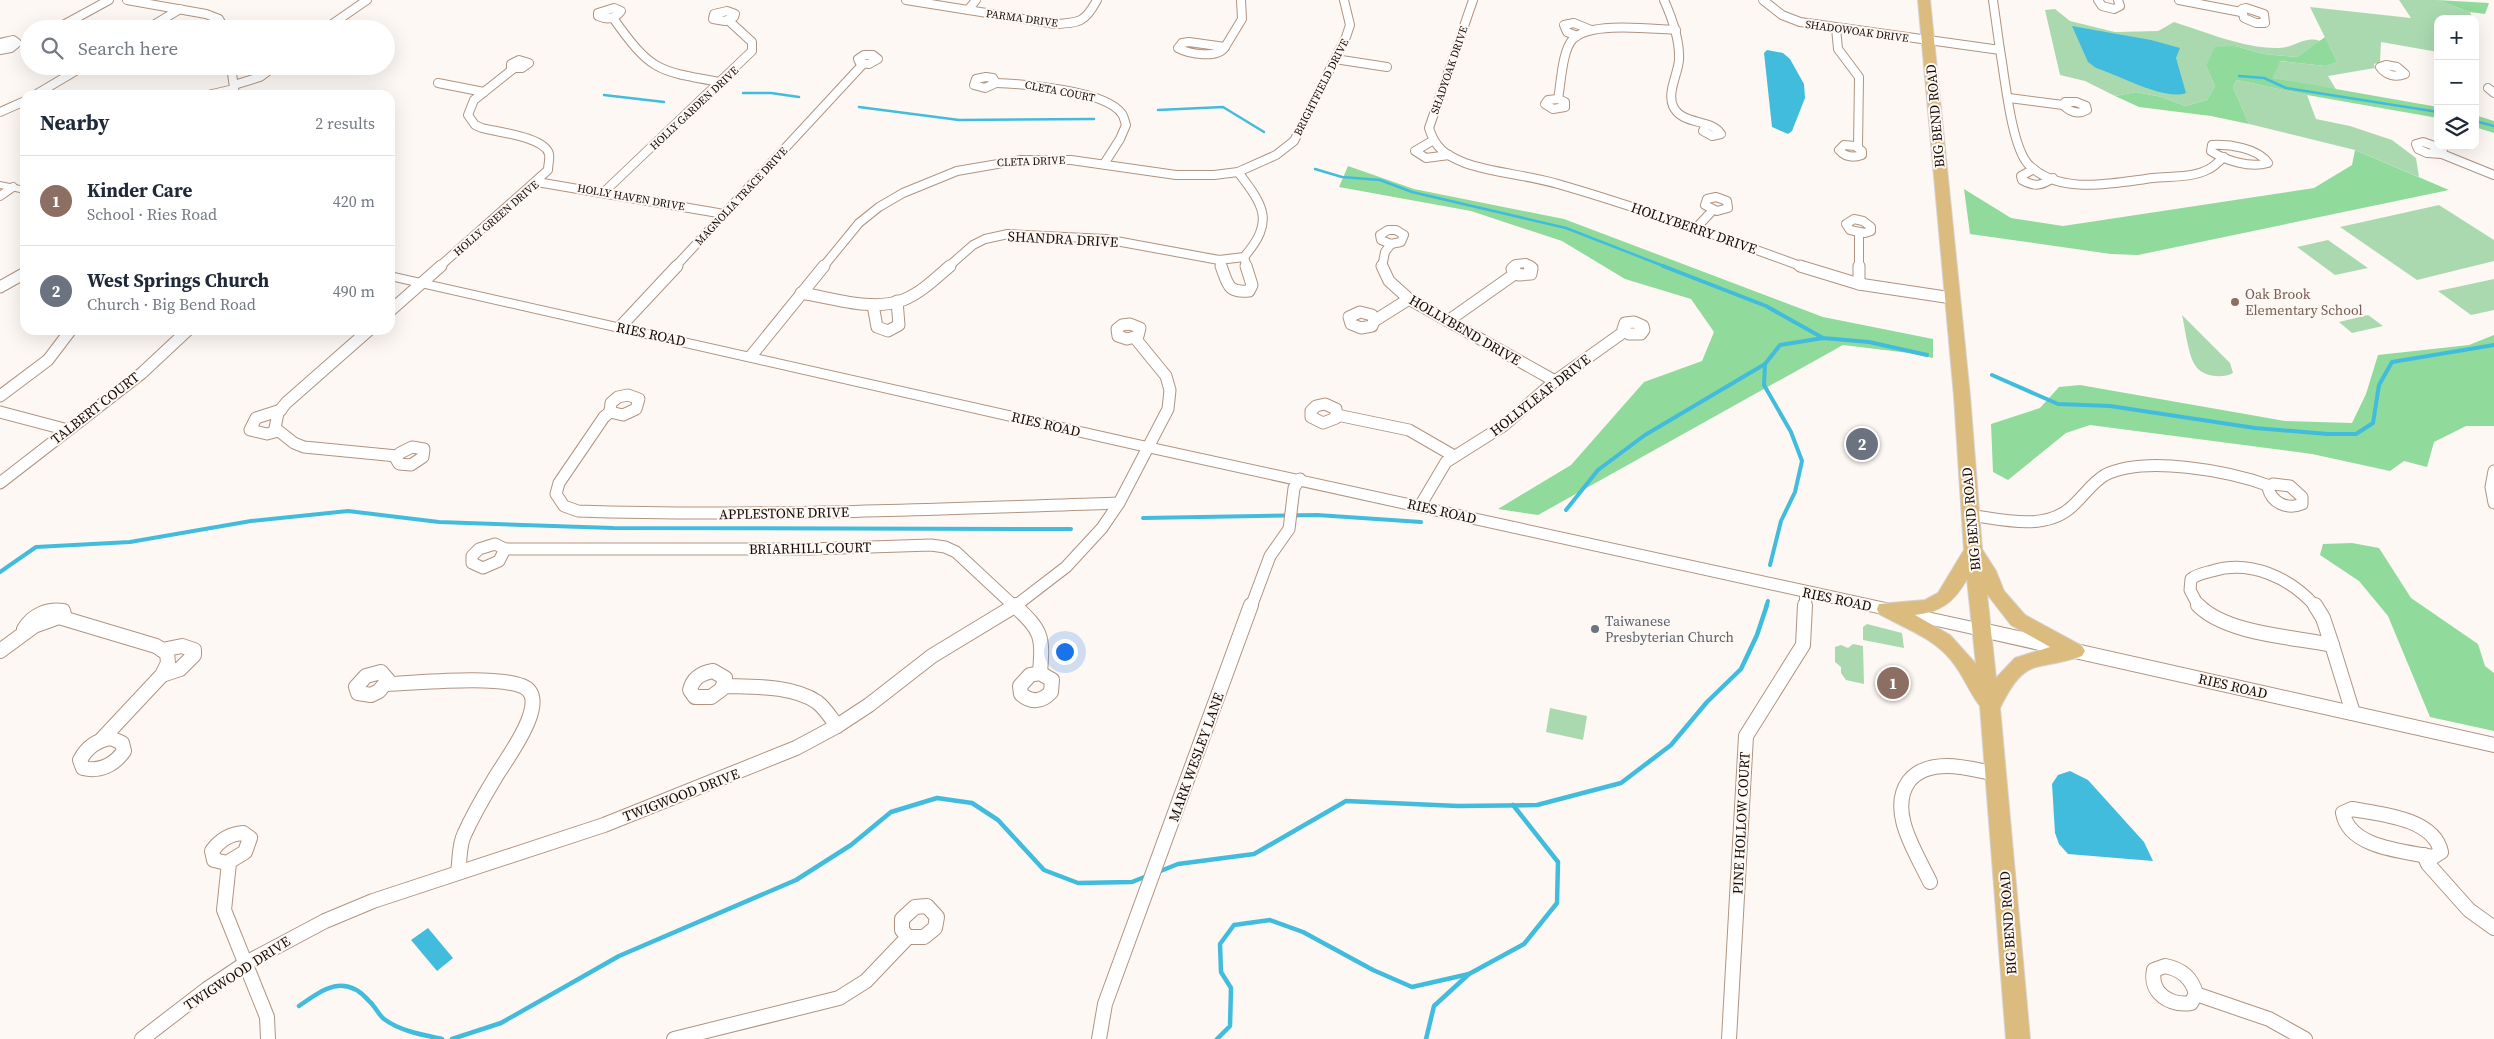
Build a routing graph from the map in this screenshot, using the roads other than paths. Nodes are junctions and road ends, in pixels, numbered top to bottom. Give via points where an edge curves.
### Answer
1 (109, 0) edge
2 (127, 0) edge
3 (367, 0) edge
4 (906, 0) edge
5 (976, 0) edge
6 (1097, 0) edge
7 (1241, 0) edge
8 (1344, 0) edge
9 (1473, 0) edge
10 (1664, 0) edge
11 (1764, 0) edge
12 (1924, 0) edge
13 (1992, 0) edge
14 (2098, 0) edge
15 (2118, 0) edge
16 (2179, 0) edge
17 (180, 9) junction
18 (968, 10) junction
19 (2241, 12) dead end
20 (613, 18) dead end
21 (72, 20) edge
22 (162, 20) edge
23 (220, 20) edge
24 (337, 20) edge
25 (728, 20) dead end
26 (1836, 28) junction
27 (1591, 30) junction
28 (1676, 30) junction
29 (1577, 36) junction
30 (20, 41) edge
31 (1928, 41) junction
32 (17, 42) junction
33 (0, 43) edge
34 (1225, 47) junction
35 (0, 50) edge
36 (2000, 50) junction
37 (1335, 60) junction
38 (863, 64) dead end
39 (1387, 68) dead end
40 (513, 69) dead end
41 (69, 75) edge
42 (232, 75) edge
43 (263, 75) edge
44 (720, 82) junction
45 (996, 83) dead end
46 (438, 84) dead end
47 (43, 90) edge
48 (234, 90) edge
49 (484, 92) junction
50 (2009, 98) junction
51 (1558, 99) dead end
52 (20, 103) edge
53 (2063, 105) dead end
54 (0, 112) edge
55 (1705, 127) dead end
56 (1435, 144) junction
57 (1858, 147) dead end
58 (2442, 154) dead end
59 (1449, 155) junction
60 (2224, 158) junction
61 (1104, 164) junction
62 (2034, 169) junction
63 (1238, 172) junction
64 (2494, 175) edge
65 (2053, 178) junction
66 (537, 182) junction
67 (0, 184) edge
68 (13, 187) junction
69 (20, 189) edge
70 (604, 192) junction
71 (0, 196) edge
72 (1713, 210) dead end
73 (724, 214) junction
74 (1696, 228) junction
75 (1859, 233) dead end
76 (1391, 244) dead end
77 (1244, 257) junction
78 (1219, 260) junction
79 (1516, 273) dead end
80 (20, 276) edge
81 (395, 277) edge
82 (422, 284) junction
83 (1859, 284) junction
84 (0, 288) edge
85 (801, 293) junction
86 (1952, 298) junction
87 (1409, 299) junction
88 (897, 301) junction
89 (873, 305) junction
90 (395, 308) edge
91 (1374, 321) dead end
92 (1448, 321) junction
93 (620, 328) junction
94 (1625, 331) dead end
95 (68, 335) edge
96 (183, 335) edge
97 (364, 335) edge
98 (1135, 338) dead end
99 (751, 356) junction
100 (1555, 381) junction
101 (0, 396) edge
102 (281, 410) junction
103 (0, 412) edge
104 (610, 412) dead end
105 (1337, 415) dead end
106 (68, 430) junction
107 (278, 431) junction
108 (1147, 447) junction
109 (397, 456) dead end
110 (1454, 456) junction
111 (2494, 471) edge
112 (1300, 479) junction
113 (0, 483) edge
114 (2270, 486) dead end
115 (1119, 503) junction
116 (2494, 503) edge
117 (1420, 506) junction
118 (1969, 515) junction
119 (505, 549) dead end
120 (1973, 550) junction
121 (1806, 592) junction
122 (1015, 606) junction
123 (1886, 610) junction
124 (1982, 630) junction
125 (2332, 645) junction
126 (162, 650) junction
127 (0, 651) edge
128 (2075, 651) junction
129 (1040, 673) dead end
130 (162, 675) junction
131 (386, 684) dead end
132 (724, 686) dead end
133 (1990, 709) junction
134 (2352, 713) junction
135 (837, 726) junction
136 (102, 739) dead end
137 (2494, 745) edge
138 (1997, 774) junction
139 (2424, 855) junction
140 (229, 863) dead end
141 (458, 872) junction
142 (1930, 882) dead end
143 (2494, 928) edge
144 (908, 937) dead end
145 (246, 963) junction
146 (2196, 994) dead end
147 (142, 1039) edge
148 (268, 1039) edge
149 (674, 1039) edge
150 (1099, 1039) edge
151 (1729, 1039) edge
152 (2018, 1039) edge
153 (2305, 1039) edge

1 - 21 street
2 - 17 street
3 - 24 street
4 - 18 street, PARMA DRIVE
5 - 18 street
6 - 18 street, PARMA DRIVE via 1088,17 1068,24
7 - 34 street via 1242,19
8 - 37 street, BRIGHTFIELD DRIVE via 1350,25
9 - 56 street, SHADYOAK DRIVE via 1430,122 1429,134
10 - 28 street
11 - 26 street, SHADOWOAK DRIVE via 1789,18
12 - 31 main road, BIG BEND ROAD
13 - 36 street
14 - 15 street via 2102,6 2114,9 2120,6
16 - 19 street
17 - 22 street
17 - 23 street
20 - 44 street via 641,55 653,64 678,74
25 - 44 street, HOLLY GARDEN DRIVE via 750,38 752,51
26 - 31 street, SHADOWOAK DRIVE
26 - 57 street via 1838,49 1860,77
27 - 28 street
27 - 29 street
27 - 29 street via 1574,23 1564,26
28 - 55 street via 1679,59 1671,102 1677,112
29 - 51 street via 1569,47
30 - 32 street
31 - 36 street, SHADOWOAK DRIVE
31 - 86 main road, BIG BEND ROAD
32 - 33 street
32 - 35 street
34 - 34 street via 1185,42 1178,46 1181,50 1214,55
36 - 50 street
37 - 39 street
37 - 63 street, BRIGHTFIELD DRIVE via 1294,141 1276,155
38 - 73 street, MAGNOLIA TRACE DRIVE
40 - 49 street, HOLLY GREEN DRIVE
41 - 47 street
42 - 48 street
43 - 48 street
44 - 70 street, HOLLY GARDEN DRIVE
45 - 61 street, CLETA COURT via 1039,86 1092,97 1115,106 1126,119 1126,128
46 - 49 street
49 - 66 street, HOLLY GREEN DRIVE via 470,106 468,116 482,128 526,138 544,146 549,154 549,165
50 - 53 street
50 - 62 street via 2018,148
52 - 54 street
56 - 59 street, HOLLYBERRY DRIVE
56 - 59 street via 1415,151 1426,158
58 - 64 street
59 - 74 street, HOLLYBERRY DRIVE via 1466,163 1536,177
60 - 60 street via 2259,166 2268,162 2254,152 2219,144 2210,147
60 - 65 street via 2206,170 2116,184 2080,184
61 - 63 street, CLETA DRIVE via 1176,175
61 - 85 street, CLETA DRIVE via 1021,160 956,171 927,181 868,215
62 - 65 street
62 - 65 street via 2022,176 2026,184 2041,186
63 - 77 street via 1262,204 1265,215 1261,230
66 - 70 street, HOLLY HAVEN DRIVE
66 - 82 street, HOLLY GREEN DRIVE
67 - 68 street
68 - 69 street
68 - 71 street
70 - 73 street, HOLLY HAVEN DRIVE
72 - 74 street
73 - 93 street, MAGNOLIA TRACE DRIVE
74 - 83 street, HOLLYBERRY DRIVE via 1819,274
75 - 83 street
76 - 87 street, HOLLYBEND DRIVE via 1382,254 1383,271
77 - 78 street, SHANDRA DRIVE
77 - 78 street via 1252,285 1242,293 1230,288
78 - 88 street, SHANDRA DRIVE via 1105,239 1008,234 979,241 925,287
79 - 92 street
80 - 84 street
81 - 82 street, RIES ROAD
82 - 90 street, HOLLY GREEN DRIVE
82 - 93 street, RIES ROAD
83 - 86 street, HOLLYBERRY DRIVE
85 - 89 street, SHANDRA DRIVE
85 - 99 street, CLETA DRIVE
86 - 118 main road, BIG BEND ROAD
87 - 91 street
87 - 92 street, HOLLYBEND DRIVE
88 - 89 street, SHANDRA DRIVE
88 - 89 street via 899,325 888,331 877,328
92 - 100 street, HOLLYBEND DRIVE
93 - 99 street, RIES ROAD
94 - 100 street, HOLLYLEAF DRIVE
95 - 101 street via 52,358
96 - 106 street, TALBERT COURT via 142,372
97 - 102 street
98 - 108 street, TWIGWOOD DRIVE via 1166,376 1170,390 1168,409
99 - 108 street, RIES ROAD
100 - 110 street, HOLLYLEAF DRIVE via 1503,426
102 - 107 street via 275,424
102 - 107 street via 256,418 250,430 267,434
103 - 106 street
104 - 115 street, APPLESTONE DRIVE via 559,483 556,494 564,506 578,511 669,514 824,513
105 - 110 street via 1409,430
106 - 113 street, TALBERT COURT
107 - 109 street via 304,447
108 - 112 street, RIES ROAD
108 - 115 street, TWIGWOOD DRIVE
110 - 117 street, HOLLYLEAF DRIVE via 1441,470
111 - 116 street via 2490,482
112 - 117 street, RIES ROAD
112 - 150 street, MARK WESLEY LANE via 1294,488 1289,528 1263,573 1105,1004
114 - 118 street via 2251,477 2161,466 2131,468 2105,476 2058,516 2023,522
115 - 122 street, TWIGWOOD DRIVE via 1077,557
117 - 121 street, RIES ROAD
118 - 120 main road, BIG BEND ROAD
119 - 122 street, BRIARHILL COURT via 780,550 932,545 956,552
120 - 123 main road via 1944,601 1914,609
120 - 124 main road, BIG BEND ROAD
120 - 128 main road via 1988,571 1996,594 2018,620
121 - 123 street, RIES ROAD
121 - 151 street, PINE HOLLOW COURT via 1802,645 1746,736
122 - 129 street, BRIARHILL COURT via 1040,633
122 - 135 street, TWIGWOOD DRIVE via 932,656
123 - 124 street, RIES ROAD
123 - 133 main road via 1949,645 1971,672
124 - 128 street, RIES ROAD
124 - 133 main road, BIG BEND ROAD
125 - 125 street via 2321,613 2304,593 2260,570 2239,565 2226,566 2192,577 2188,583 2196,603 2211,616 2241,626
125 - 134 street
126 - 127 street via 65,618 51,619
126 - 130 street via 169,658
126 - 130 street via 188,646 194,650 194,655 180,669
128 - 133 main road via 2047,655 2018,665 2004,680
128 - 134 street, RIES ROAD
130 - 136 street
131 - 141 street via 499,681 524,686 531,693 533,704 527,726 463,837
132 - 135 street via 808,697 818,703
133 - 138 main road, BIG BEND ROAD
134 - 137 street, RIES ROAD
135 - 141 street, TWIGWOOD DRIVE via 776,757 650,808
138 - 142 street via 1941,766 1917,774 1907,782 1900,795 1901,814
138 - 152 main road, BIG BEND ROAD
139 - 139 street via 2438,855 2442,847 2437,838 2424,828 2362,810 2352,809 2343,813 2344,825 2362,840
139 - 143 street via 2428,864 2469,910
140 - 145 street via 224,910
141 - 145 street, TWIGWOOD DRIVE via 325,921
144 - 149 street via 866,981 839,998
145 - 147 street, TWIGWOOD DRIVE
145 - 148 street via 268,1017
146 - 153 street via 2269,1019

